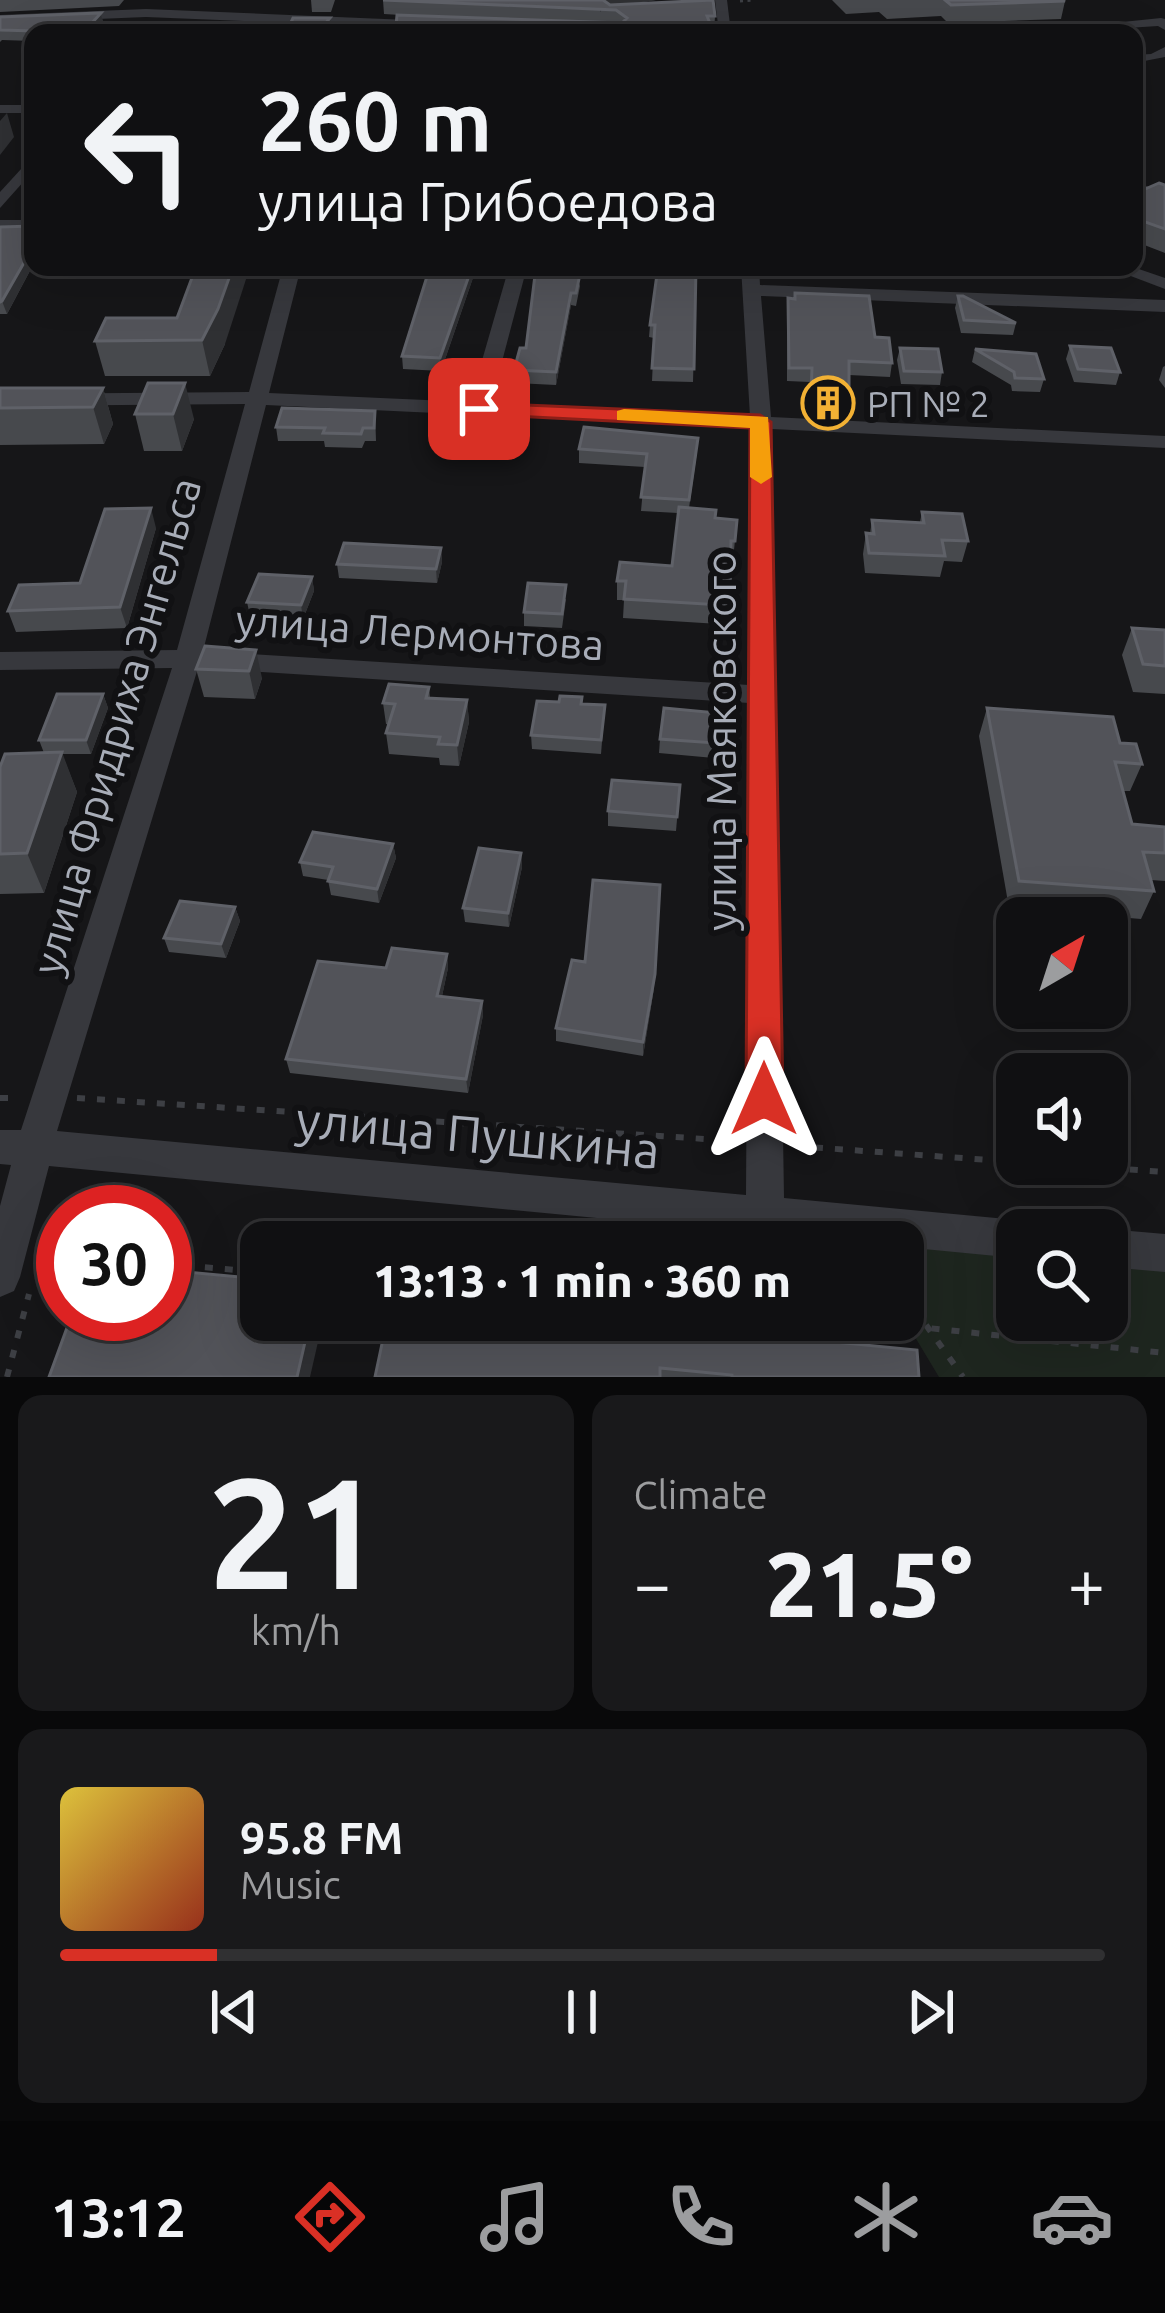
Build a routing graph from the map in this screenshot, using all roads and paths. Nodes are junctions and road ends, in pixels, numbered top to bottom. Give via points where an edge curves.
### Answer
1 (156, 0) edge
2 (754, 0) edge
3 (740, 1) edge
4 (146, 13) junction
5 (183, 16) junction
6 (0, 20) edge
7 (160, 24) edge
8 (307, 24) edge
9 (1129, 24) edge
10 (1165, 26) edge
11 (24, 172) edge
12 (0, 203) edge
13 (289, 276) edge
14 (516, 276) edge
15 (751, 279) edge
16 (1165, 307) edge
17 (254, 398) junction
18 (0, 400) edge
19 (479, 409) junction
20 (760, 422) junction
21 (1165, 442) edge
22 (188, 659) junction
23 (0, 661) edge
24 (762, 695) junction
25 (0, 1098) edge
26 (48, 1098) junction
27 (765, 1143) junction
28 (16, 1148) edge
29 (996, 1160) edge
30 (1128, 1169) edge
31 (1165, 1172) edge
32 (765, 1215) junction
33 (996, 1237) edge
34 (1128, 1249) edge
35 (1165, 1253) edge
36 (192, 1266) edge
37 (36, 1268) edge
38 (240, 1270) edge
39 (0, 1277) edge
40 (926, 1325) joint
41 (1165, 1353) edge
42 (7, 1377) edge
43 (963, 1377) edge

1 - 4 street
2 - 3 path
4 - 5 street
4 - 6 street
5 - 7 street
5 - 8 street
9 - 10 street
11 - 12 street
13 - 17 street, улица Фридриха Энгельса
14 - 19 street
15 - 16 street
15 - 20 street, улица Маяковского
17 - 18 street
17 - 19 street
17 - 22 street, улица Фридриха Энгельса
19 - 20 street
20 - 21 street
20 - 24 street, улица Маяковского
22 - 23 street, улица Лермонтова
22 - 24 street, улица Лермонтова
22 - 26 street, улица Фридриха Энгельса
24 - 27 street, улица Маяковского
25 - 26 path
26 - 27 path
26 - 28 street, улица Фридриха Энгельса
27 - 29 path
27 - 32 street, улица Маяковского
28 - 32 street, улица Пушкина
28 - 39 street, улица Фридриха Энгельса
30 - 31 path
32 - 33 street, улица Пушкина
34 - 35 street
36 - 38 path
37 - 42 path
40 - 41 path
40 - 43 path

